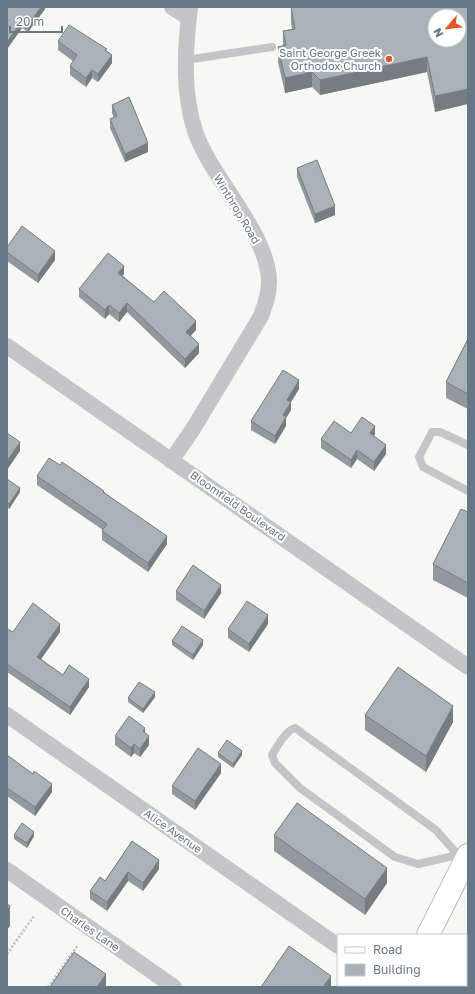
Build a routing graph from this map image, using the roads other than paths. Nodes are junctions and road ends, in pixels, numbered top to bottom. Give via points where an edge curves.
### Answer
1 (172, 7) edge
2 (190, 12) edge
3 (272, 47) dead end
4 (186, 60) junction
5 (7, 346) edge
6 (468, 445) edge
7 (172, 460) junction
8 (468, 491) edge
9 (468, 667) edge
10 (7, 715) edge
11 (465, 857) edge
12 (7, 870) edge
13 (428, 934) edge
14 (337, 945) edge
15 (174, 987) edge

1 - 2 street
2 - 4 street, Winthrop Road
3 - 4 lane
4 - 7 street, Winthrop Road via 188,98 196,133 205,156 258,242 267,265 269,284 261,316
5 - 7 street, Bloomfield Boulevard
6 - 8 lane via 440,432 432,432 419,457 422,467
7 - 9 street, Bloomfield Boulevard
10 - 14 street, Alice Avenue
11 - 11 lane via 436,830 295,728 286,734 272,755 275,763 300,788 395,857 418,864
11 - 13 main road
12 - 15 street, Charles Lane

